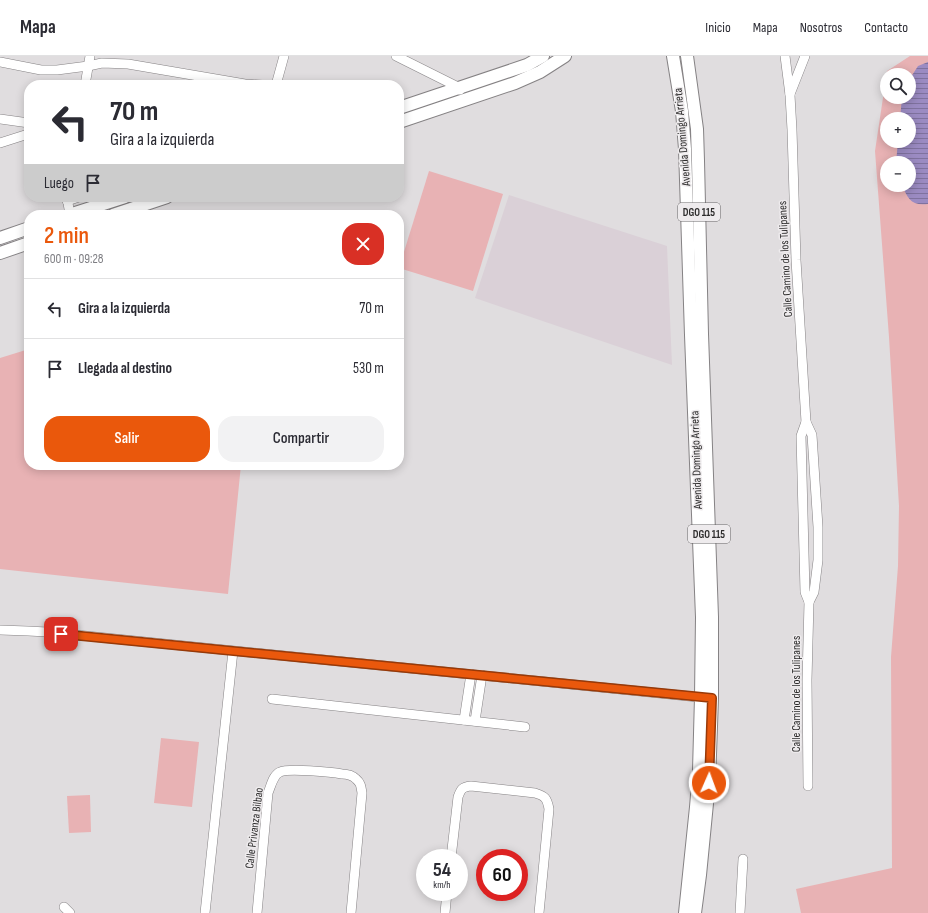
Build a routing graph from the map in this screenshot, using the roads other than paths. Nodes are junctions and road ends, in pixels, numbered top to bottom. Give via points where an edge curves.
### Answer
1 (90, 56) edge
2 (284, 56) edge
3 (396, 56) edge
4 (543, 56) edge
5 (565, 56) edge
6 (673, 56) edge
7 (687, 56) edge
8 (784, 56) edge
9 (805, 56) edge
10 (527, 61) edge
11 (0, 62) edge
12 (88, 66) junction
13 (86, 80) edge
14 (216, 80) edge
15 (277, 80) edge
16 (460, 88) junction
17 (790, 95) junction
18 (464, 101) junction
19 (404, 106) edge
20 (0, 119) edge
21 (404, 120) edge
22 (24, 122) edge
23 (24, 136) edge
24 (0, 143) edge
25 (109, 202) edge
26 (152, 202) edge
27 (85, 210) edge
28 (128, 210) edge
29 (24, 230) edge
30 (0, 238) edge
31 (24, 245) edge
32 (0, 253) edge
33 (697, 334) junction
34 (806, 422) junction
35 (809, 602) junction
36 (0, 630) edge
37 (233, 651) junction
38 (471, 674) junction
39 (482, 676) junction
40 (707, 698) junction
41 (272, 699) dead end
42 (464, 720) junction
43 (475, 721) junction
44 (525, 727) dead end
45 (808, 786) dead end
46 (452, 849) edge
47 (743, 860) dead end
48 (695, 874) junction
49 (446, 901) edge
50 (206, 913) edge
51 (257, 913) edge
52 (351, 913) edge
53 (445, 913) edge
54 (539, 913) edge
55 (685, 913) edge
56 (695, 913) edge
57 (740, 913) edge

1 - 12 street
2 - 15 street
3 - 16 street
4 - 10 main road
5 - 18 main road via 540,72
6 - 33 main road, Avenida Domingo Arrieta / DGO 115 via 686,149
7 - 33 main road, Avenida Domingo Arrieta / DGO 115 via 698,153
8 - 17 street, Calle Camino de los Tulipanes
9 - 17 street, Calle Camino de los Tulipanes
10 - 16 main road
11 - 12 street via 41,70
12 - 13 street
12 - 14 street via 102,63 128,64
16 - 18 street
16 - 19 main road
17 - 34 street, Calle Camino de los Tulipanes via 796,260
18 - 21 main road
20 - 22 street
23 - 24 street
25 - 27 main road
26 - 28 main road
29 - 30 main road
31 - 32 main road
33 - 40 main road, Avenida Domingo Arrieta / DGO 115 via 707,617
34 - 35 street, Calle Camino de los Tulipanes via 801,436 805,592
34 - 35 street, Calle Camino de los Tulipanes via 812,435 818,526 818,560 814,592
35 - 45 street, Calle Camino de los Tulipanes
36 - 37 street
37 - 38 street
37 - 50 street
38 - 39 street
38 - 42 street
39 - 40 street
39 - 43 street
40 - 48 main road, Avenida Domingo Arrieta / DGO 115 via 696,807
41 - 42 street
42 - 43 street
43 - 44 street
46 - 54 street via 461,789 471,786 542,795 547,800 548,809
47 - 57 street
48 - 55 main road, Avenida Domingo Arrieta / DGO 115
48 - 56 main road, Avenida Domingo Arrieta / DGO 115
49 - 53 street
51 - 52 street, Calle Privanza Bilbao via 268,793 274,777 279,772 294,770 344,774 360,783 362,793

